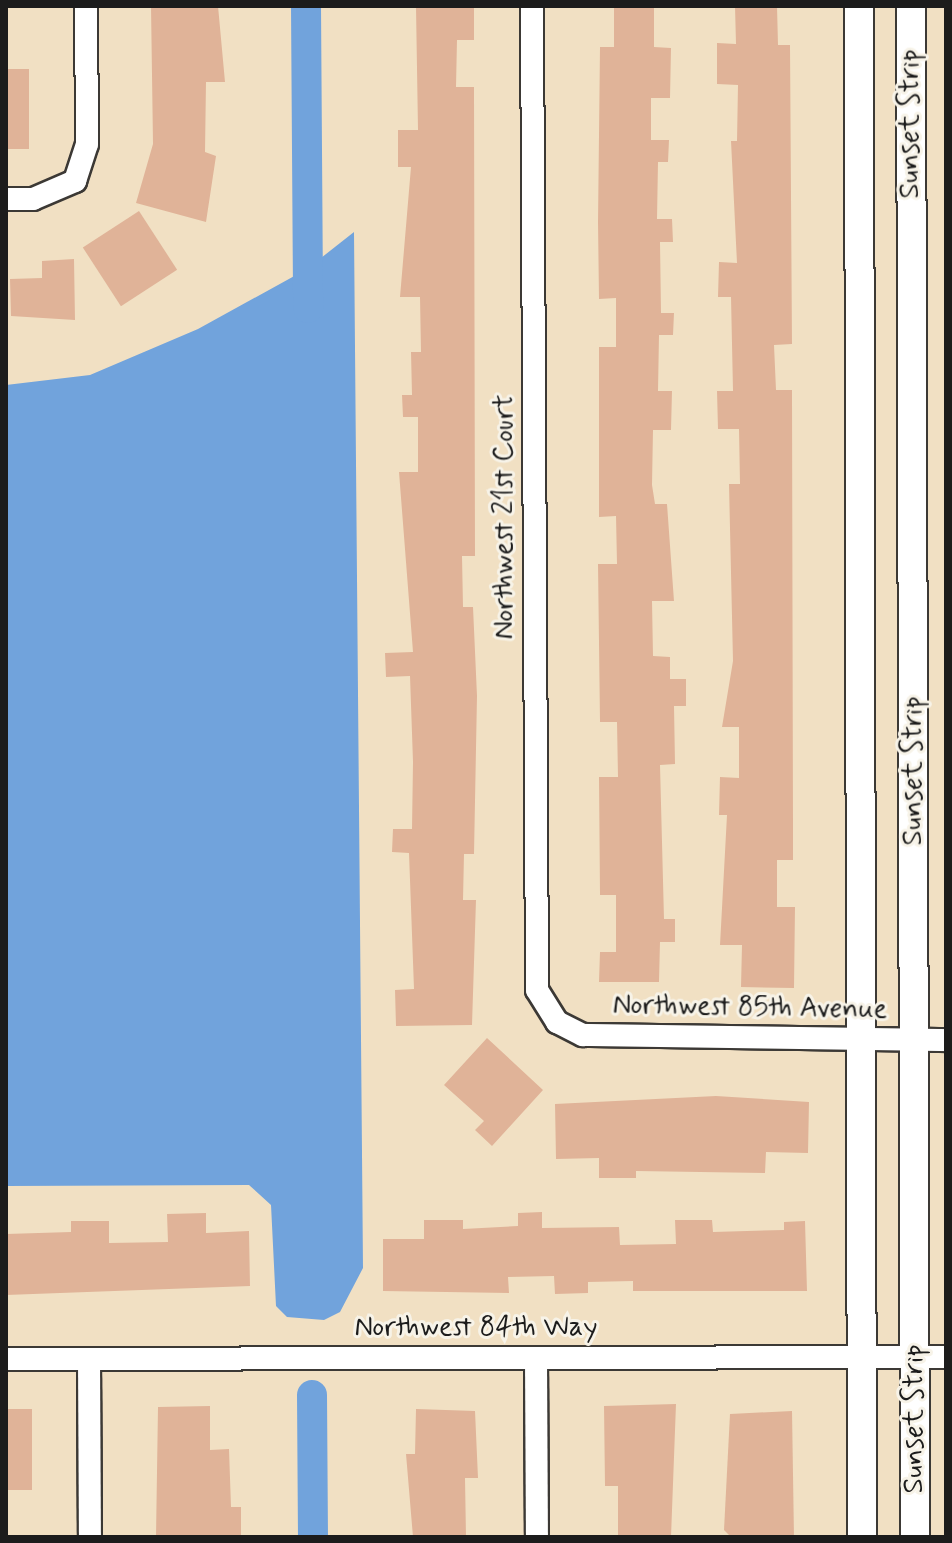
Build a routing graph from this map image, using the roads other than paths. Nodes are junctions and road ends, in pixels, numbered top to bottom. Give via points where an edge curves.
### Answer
1 (86, 6) edge
2 (532, 6) edge
3 (859, 6) edge
4 (911, 6) edge
5 (6, 199) edge
6 (557, 1022) joint
7 (861, 1039) junction
8 (915, 1040) junction
9 (946, 1040) edge
10 (861, 1357) junction
11 (915, 1357) junction
12 (946, 1357) edge
13 (536, 1358) junction
14 (6, 1359) edge
15 (89, 1359) junction
16 (90, 1537) edge
17 (537, 1537) edge
18 (862, 1537) edge
19 (915, 1537) edge

1 - 5 street via 87,144 75,181 33,199
2 - 6 street, Northwest 21st Court via 537,990
3 - 7 street, Sunset Strip
4 - 8 street, Sunset Strip
6 - 7 street, Northwest 85th Avenue via 583,1035
7 - 8 street, Northwest 85th Avenue
7 - 10 street, Sunset Strip
8 - 9 street, Northwest 85th Avenue
8 - 11 street, Sunset Strip
10 - 11 street, Northwest 84th Way
10 - 13 street, Northwest 84th Way
10 - 18 street, Sunset Strip
11 - 12 street, Northwest 84th Way
11 - 19 street, Sunset Strip
13 - 15 street, Northwest 84th Way
13 - 17 street
14 - 15 street, Northwest 84th Way
15 - 16 street

